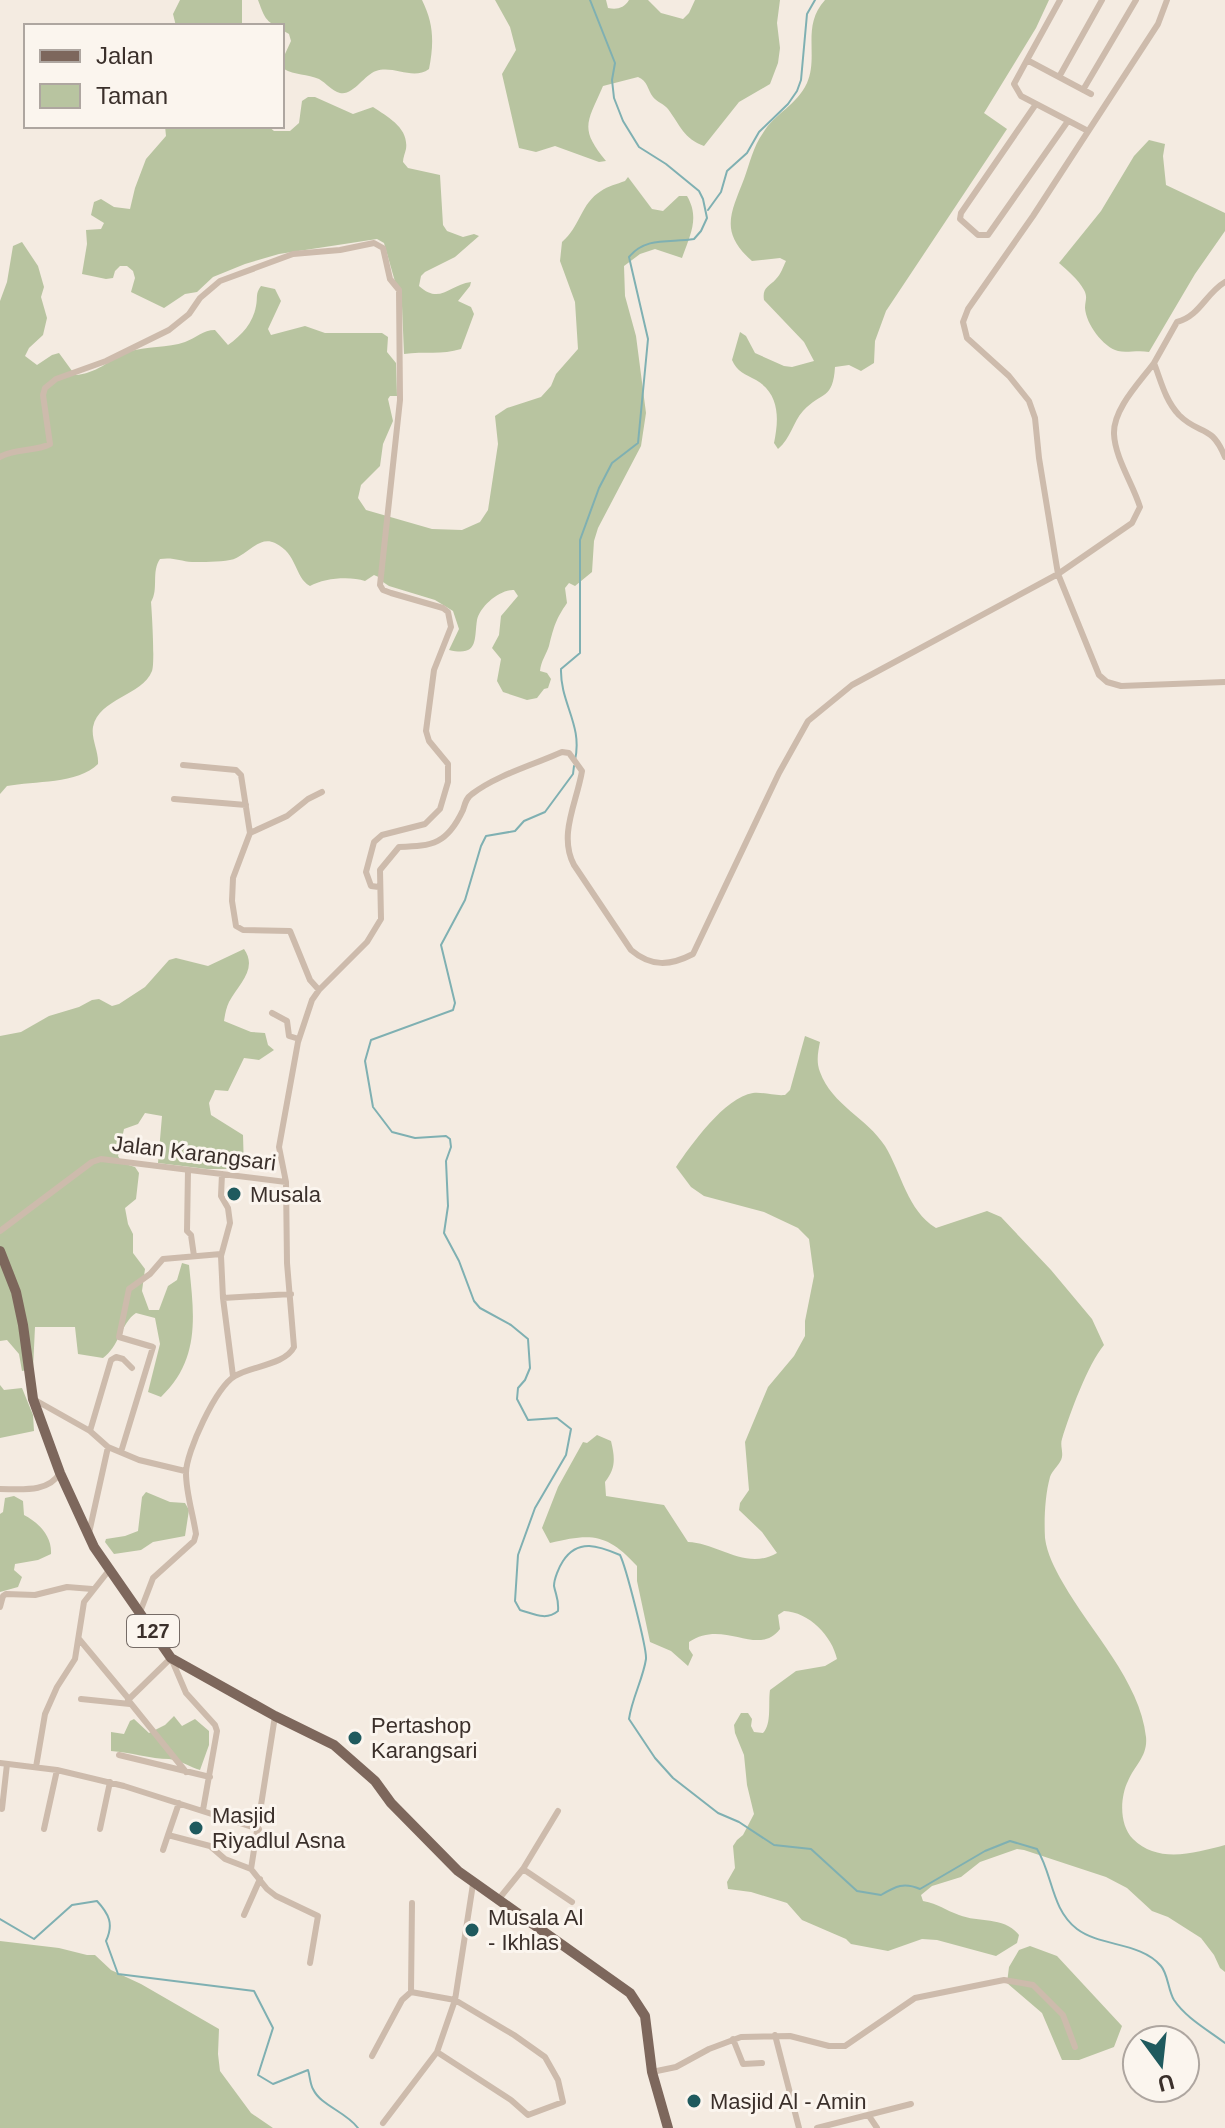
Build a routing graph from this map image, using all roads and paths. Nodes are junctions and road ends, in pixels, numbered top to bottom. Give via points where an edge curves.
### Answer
1 (1060, 0) edge
2 (1102, 0) edge
3 (1136, 0) edge
4 (1167, 0) edge
5 (1027, 60) junction
6 (1059, 77) junction
7 (1083, 90) junction
8 (1091, 94) dead end
9 (1036, 104) junction
10 (1068, 121) junction
11 (1088, 131) junction
12 (1225, 282) edge
13 (1154, 363) junction
14 (0, 457) edge
15 (1225, 457) edge
16 (1058, 574) junction
17 (1225, 682) edge
18 (183, 765) dead end
19 (322, 792) dead end
20 (174, 799) dead end
21 (246, 805) junction
22 (250, 833) junction
23 (379, 887) junction
24 (319, 990) junction
25 (272, 1013) dead end
26 (299, 1039) junction
27 (188, 1170) junction
28 (222, 1174) junction
29 (286, 1182) junction
30 (0, 1231) edge
31 (0, 1251) edge
32 (221, 1254) junction
33 (194, 1256) junction
34 (291, 1294) junction
35 (223, 1298) junction
36 (132, 1368) dead end
37 (233, 1376) junction
38 (33, 1399) junction
39 (90, 1431) junction
40 (108, 1447) junction
41 (121, 1452) junction
42 (185, 1471) junction
43 (60, 1473) junction
44 (0, 1489) edge
45 (88, 1535) junction
46 (110, 1569) junction
47 (92, 1589) junction
48 (0, 1607) edge
49 (140, 1612) junction
50 (79, 1639) junction
51 (171, 1658) junction
52 (81, 1699) dead end
53 (129, 1701) junction
54 (275, 1716) junction
55 (119, 1755) dead end
56 (4, 1764) edge
57 (36, 1767) junction
58 (57, 1770) junction
59 (186, 1772) junction
60 (210, 1777) junction
61 (110, 1782) junction
62 (179, 1803) junction
63 (2, 1809) edge
64 (203, 1810) junction
65 (558, 1811) dead end
66 (44, 1829) dead end
67 (100, 1829) dead end
68 (259, 1829) junction
69 (168, 1835) junction
70 (163, 1850) dead end
71 (251, 1869) junction
72 (523, 1869) junction
73 (260, 1879) junction
74 (473, 1884) junction
75 (498, 1900) junction
76 (572, 1902) dead end
77 (412, 1903) dead end
78 (244, 1915) dead end
79 (310, 1963) dead end
80 (411, 1992) junction
81 (455, 2000) junction
82 (775, 2035) junction
83 (733, 2039) junction
84 (1075, 2047) dead end
85 (437, 2052) junction
86 (372, 2056) dead end
87 (762, 2063) dead end
88 (652, 2072) junction
89 (911, 2104) dead end
90 (869, 2116) junction
91 (383, 2123) dead end
92 (668, 2128) edge
93 (799, 2128) edge
94 (817, 2128) edge
95 (877, 2128) edge

1 - 5 street
2 - 6 street
3 - 7 street
4 - 11 street via 1158,24
5 - 6 street
5 - 9 street via 1014,89
6 - 7 street
7 - 8 street
9 - 10 street
9 - 10 street via 961,213 960,219 978,235 988,235
10 - 11 street
11 - 16 street via 963,322 967,338 1029,401
12 - 13 street via 1189,319 1177,322
13 - 15 street via 1169,403 1182,418 1214,435
13 - 16 street via 1114,430 1140,507 1137,517
14 - 23 street via 50,444 43,395 48,384 169,330 220,281 293,254 374,243 383,248 390,279 399,290 400,400 380,585 443,608 451,627 434,670 426,731 446,760 448,782 440,809 425,824 374,842 366,872 371,886
16 - 17 street via 1099,675 1107,682
16 - 23 street via 852,685 808,721 699,946 682,960 650,963 631,950 568,854 582,771 562,752 469,796 445,837 413,849 399,847 380,870
18 - 21 street via 236,770
19 - 22 street
20 - 21 street
21 - 22 street
22 - 24 street via 233,878 236,926 290,931
23 - 24 street via 381,919 367,942
24 - 26 street
25 - 26 street via 287,1021 289,1036
26 - 29 street via 279,1147
27 - 28 street, Jalan Karangsari
27 - 30 street, Jalan Karangsari via 97,1160
27 - 33 street via 187,1231
28 - 29 street, Jalan Karangsari
28 - 32 street via 221,1196 230,1223
29 - 34 street, Jalan Karangsari
31 - 38 main road, 127 via 21,1314
32 - 33 street
32 - 35 street
33 - 41 street via 163,1259 129,1289 119,1337 153,1348
34 - 35 street
34 - 37 street, Jalan Karangsari via 293,1351
35 - 37 street
36 - 39 street via 123,1359 111,1360
37 - 42 street via 203,1419
38 - 39 street
38 - 43 main road, 127
39 - 40 street
40 - 41 street
40 - 45 street
41 - 42 street
42 - 49 street via 194,1541 153,1578
43 - 44 street via 49,1485
43 - 45 main road, 127
45 - 46 main road, 127
46 - 47 street
46 - 49 main road, 127
47 - 48 street via 16,1593 3,1596
47 - 50 street via 84,1602
49 - 51 main road, 127
50 - 53 street
50 - 57 street via 75,1659 45,1714
51 - 53 street
51 - 54 main road, 127
51 - 60 street via 181,1685 217,1731
52 - 53 street
53 - 59 street
54 - 68 street
54 - 74 main road, 127 via 351,1759
55 - 59 street
56 - 57 street
56 - 63 street
57 - 58 street
58 - 61 street
58 - 66 street
59 - 60 street
60 - 64 street
61 - 62 street
61 - 67 street
62 - 64 street
62 - 69 street
64 - 68 street
65 - 72 street
68 - 71 street
69 - 70 street
69 - 71 street via 210,1846
71 - 73 street
72 - 75 street
72 - 76 street
73 - 78 street
73 - 79 street via 276,1896 318,1916
74 - 75 main road, 127
74 - 81 street
75 - 88 main road, 127 via 630,1993 645,2016
77 - 80 street
80 - 81 street
80 - 86 street
81 - 85 street
81 - 85 street via 545,2057 563,2100 528,2115
82 - 83 street
82 - 84 street via 845,2046 915,1998 1004,1980 1033,1985 1063,2015
82 - 93 street
83 - 87 street via 743,2064
83 - 88 street via 676,2067
85 - 91 street
88 - 92 main road, 127
89 - 90 street
90 - 94 street
90 - 95 street

